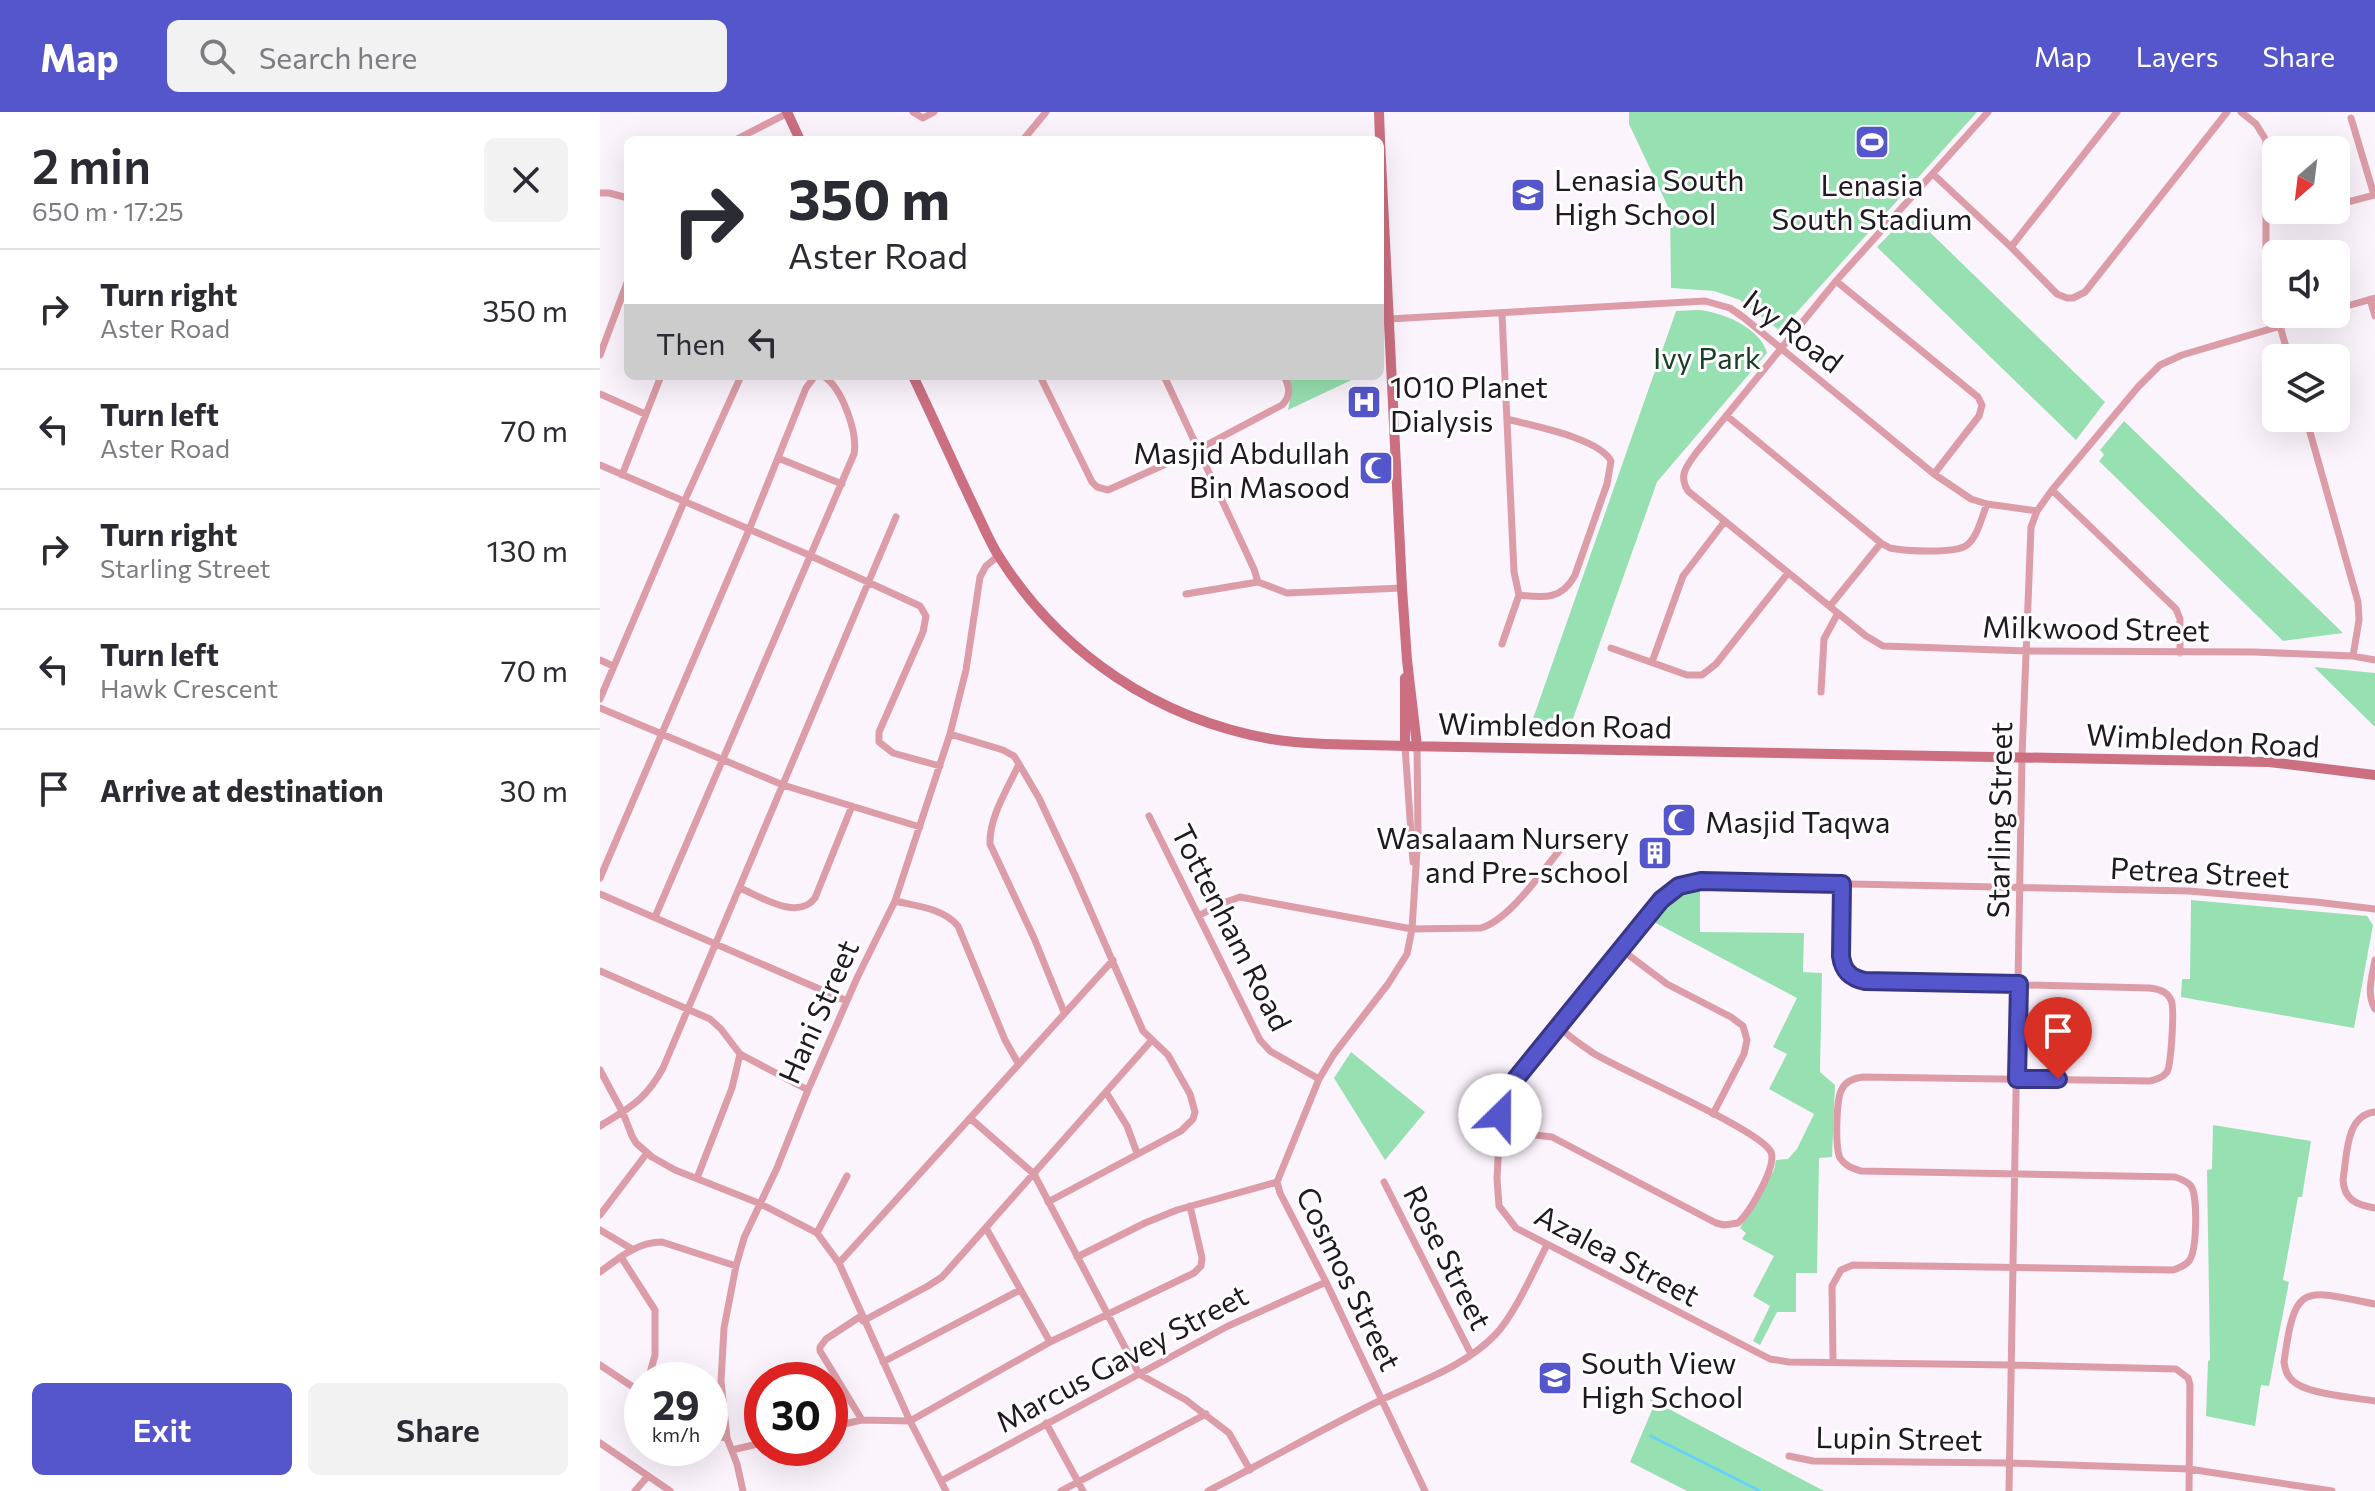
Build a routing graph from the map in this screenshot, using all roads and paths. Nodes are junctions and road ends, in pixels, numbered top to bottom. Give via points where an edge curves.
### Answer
1 (913, 112) edge
2 (934, 112) edge
3 (1045, 112) edge
4 (1379, 112) edge
5 (1988, 112) edge
6 (2117, 112) edge
7 (2227, 112) edge
8 (2241, 112) edge
9 (788, 113) edge
10 (2351, 118) dead end
11 (743, 136) edge
12 (798, 136) edge
13 (1026, 136) edge
14 (1380, 136) edge
15 (2264, 136) edge
16 (1933, 174) junction
17 (600, 193) edge
18 (2374, 195) edge
19 (624, 197) edge
20 (2350, 201) edge
21 (1384, 235) edge
22 (2011, 247) junction
23 (1836, 281) junction
24 (624, 292) edge
25 (2372, 298) edge
26 (2350, 305) edge
27 (1502, 314) junction
28 (2375, 316) edge
29 (1389, 319) junction
30 (2269, 328) edge
31 (1780, 348) junction
32 (600, 355) edge
33 (659, 380) edge
34 (739, 380) edge
35 (812, 380) edge
36 (829, 380) edge
37 (915, 380) edge
38 (1042, 380) edge
39 (1166, 380) edge
40 (1286, 380) edge
41 (600, 394) edge
42 (645, 414) junction
43 (1727, 416) junction
44 (1507, 419) junction
45 (2310, 432) edge
46 (1197, 450) junction
47 (778, 458) junction
48 (600, 465) edge
49 (1934, 474) junction
50 (622, 475) junction
51 (842, 484) junction
52 (2052, 490) junction
53 (684, 502) junction
54 (1987, 504) junction
55 (2037, 511) junction
56 (896, 517) dead end
57 (1725, 521) junction
58 (749, 530) junction
59 (1881, 543) junction
60 (809, 555) junction
61 (998, 556) junction
62 (1788, 573) junction
63 (870, 582) junction
64 (1258, 582) junction
65 (1402, 588) junction
66 (1186, 594) dead end
67 (1519, 595) junction
68 (1830, 606) junction
69 (1838, 613) junction
70 (1502, 644) dead end
71 (1611, 648) dead end
72 (2028, 651) junction
73 (2180, 653) junction
74 (2353, 656) junction
75 (600, 660) edge
76 (1407, 660) junction
77 (2375, 660) edge
78 (1652, 662) junction
79 (613, 666) junction
80 (1821, 692) dead end
81 (600, 699) edge
82 (600, 708) edge
83 (663, 734) junction
84 (950, 734) junction
85 (1405, 746) junction
86 (1417, 746) junction
87 (2022, 756) junction
88 (722, 761) junction
89 (1019, 764) junction
90 (940, 766) junction
91 (2375, 775) edge
92 (783, 785) junction
93 (852, 806) junction
94 (1149, 816) dead end
95 (920, 827) junction
96 (1559, 851) dead end
97 (1415, 872) junction
98 (600, 878) edge
99 (1842, 884) junction
100 (2021, 887) junction
101 (740, 888) junction
102 (600, 894) edge
103 (895, 901) junction
104 (2375, 909) edge
105 (1200, 915) junction
106 (655, 917) junction
107 (1412, 929) junction
108 (716, 945) junction
109 (1622, 950) junction
110 (1113, 960) junction
111 (2375, 960) edge
112 (600, 971) edge
113 (2019, 984) junction
114 (847, 1001) junction
115 (687, 1008) junction
116 (2375, 1009) edge
117 (1064, 1012) junction
118 (1558, 1027) junction
119 (1151, 1041) junction
120 (740, 1054) junction
121 (1018, 1063) junction
122 (600, 1070) edge
123 (1319, 1079) junction
124 (2017, 1079) junction
125 (602, 1080) edge
126 (808, 1090) junction
127 (1106, 1092) junction
128 (2375, 1112) edge
129 (623, 1113) junction
130 (1713, 1114) junction
131 (970, 1118) junction
132 (600, 1126) edge
133 (1499, 1131) junction
134 (647, 1153) junction
135 (1137, 1153) junction
136 (1034, 1174) junction
137 (2015, 1174) junction
138 (847, 1176) dead end
139 (697, 1178) junction
140 (1277, 1182) junction
141 (1384, 1182) dead end
142 (1048, 1202) junction
143 (761, 1204) junction
144 (1190, 1206) junction
145 (2375, 1208) edge
146 (600, 1215) edge
147 (986, 1228) junction
148 (600, 1230) edge
149 (817, 1233) junction
150 (1547, 1245) junction
151 (632, 1249) junction
152 (621, 1257) junction
153 (1077, 1257) junction
154 (839, 1263) junction
155 (736, 1266) junction
156 (2013, 1267) junction
157 (600, 1272) edge
158 (1326, 1282) junction
159 (1020, 1290) junction
160 (2375, 1304) edge
161 (1107, 1314) junction
162 (862, 1318) junction
163 (1050, 1342) junction
164 (1471, 1354) junction
165 (653, 1362) edge
166 (721, 1362) edge
167 (883, 1362) junction
168 (1833, 1362) junction
169 (600, 1365) edge
170 (2011, 1365) junction
171 (1139, 1374) junction
172 (624, 1381) edge
173 (1382, 1400) junction
174 (2375, 1401) edge
175 (1206, 1414) junction
176 (862, 1420) junction
177 (910, 1421) junction
178 (848, 1423) edge
179 (1046, 1423) junction
180 (728, 1440) edge
181 (600, 1443) edge
182 (744, 1447) edge
183 (732, 1450) junction
184 (1789, 1456) dead end
185 (2010, 1463) junction
186 (2189, 1469) junction
187 (1250, 1470) junction
188 (648, 1476) junction
189 (941, 1481) junction
190 (1078, 1481) junction
191 (635, 1491) edge
192 (670, 1491) edge
193 (743, 1491) edge
194 (946, 1491) edge
195 (1061, 1491) edge
196 (1083, 1491) edge
197 (1208, 1491) edge
198 (1425, 1491) edge
199 (2009, 1491) edge
200 (2189, 1491) edge
201 (2332, 1491) edge

1 - 2 street via 923,118
3 - 13 street
4 - 14 street
5 - 16 street
6 - 22 street
7 - 22 street via 2080,296 2057,294
8 - 15 street
9 - 11 street
9 - 12 street
10 - 18 street
16 - 22 street
16 - 23 street
17 - 19 street
18 - 20 street
21 - 29 street
23 - 31 street
23 - 49 street via 1978,397 1979,416
24 - 32 street
25 - 26 street
25 - 28 street
27 - 29 street, Ivy Road
27 - 31 street, Ivy Road via 1705,301 1730,308
27 - 44 street
29 - 65 street
30 - 52 street, Starling Street via 2160,365
31 - 43 street
31 - 49 street, Ivy Road
33 - 42 street
34 - 53 street
35 - 47 street
36 - 51 street via 855,437
37 - 61 street, Wimbledon Road
38 - 46 street via 1097,487 1114,488
39 - 46 street
40 - 46 street via 1289,395 1282,405
41 - 42 street
42 - 50 street
43 - 57 street, Milkwood Street via 1682,479 1688,491
43 - 59 street
44 - 67 street
44 - 67 street via 1588,442 1611,461 1568,587 1557,595
45 - 74 street via 2358,602
46 - 64 street
47 - 51 street
47 - 58 street
48 - 50 street
49 - 54 street, Ivy Road
50 - 53 street
51 - 60 street
52 - 55 street, Starling Street
52 - 73 street via 2176,609
53 - 58 street
53 - 79 street
54 - 55 street, Ivy Road
54 - 59 street via 1970,542 1959,549 1897,549
55 - 72 street, Starling Street via 2030,537
56 - 63 street
57 - 62 street, Milkwood Street
57 - 78 street via 1683,576
58 - 60 street
58 - 83 street
59 - 68 street
60 - 63 street
60 - 88 street
61 - 84 street, Hani Street via 980,577
61 - 85 street, Wimbledon Road via 1074,645 1155,701 1212,724 1270,738
62 - 68 street, Milkwood Street
62 - 78 street via 1708,672 1687,675
63 - 90 street via 914,602 926,616 879,742 893,753
63 - 92 street
64 - 65 street via 1287,593
64 - 66 street
65 - 76 street
67 - 70 street
68 - 69 street, Milkwood Street
69 - 72 street, Milkwood Street via 1883,646
69 - 80 street via 1824,639
71 - 78 street
72 - 73 street, Milkwood Street
72 - 87 street, Starling Street
73 - 74 street, Milkwood Street
74 - 77 street, Milkwood Street
75 - 79 street
76 - 85 street
76 - 86 street
79 - 81 street
82 - 83 street
83 - 88 street
83 - 98 street
84 - 89 street via 1003,750
84 - 90 street, Hani Street
85 - 86 street, Wimbledon Road
85 - 97 street, Cosmos Street
86 - 87 street, Wimbledon Road
86 - 97 street, Cosmos Street
87 - 91 street, Wimbledon Road via 2269,762
87 - 100 street, Starling Street
88 - 92 street
88 - 106 street
89 - 110 street
89 - 117 street via 990,844
90 - 95 street, Hani Street
92 - 93 street
92 - 101 street
93 - 95 street
93 - 101 street via 815,898 805,908 790,908
94 - 105 street, Tottenham Road
95 - 103 street, Hani Street
96 - 107 street via 1492,925
97 - 107 street, Cosmos Street
99 - 100 street, Azalea Street
99 - 109 street, Azalea Street via 1686,883 1669,892
99 - 113 street via 1842,964 1856,979
100 - 104 street, Petrea Street via 2189,891
100 - 113 street, Starling Street
101 - 108 street
102 - 106 street
103 - 114 street, Hani Street
103 - 121 street via 939,912 958,926
105 - 107 street via 1240,897
105 - 123 street, Tottenham Road via 1264,1047
106 - 108 street
107 - 123 street, Cosmos Street via 1403,963
108 - 114 street
108 - 115 street
109 - 118 street, Azalea Street
109 - 130 street via 1667,984 1743,1026 1744,1054
110 - 117 street
110 - 119 street
111 - 116 street via 2369,991
112 - 115 street
113 - 124 street, Starling Street
113 - 124 street via 2157,989 2173,1006 2170,1061 2160,1078
114 - 126 street, Hani Street
115 - 120 street via 716,1023
115 - 129 street via 658,1077
117 - 121 street
118 - 130 street via 1593,1053
118 - 133 street, Azalea Street via 1508,1089
119 - 127 street
119 - 135 street via 1168,1055 1195,1112 1181,1131
120 - 126 street
120 - 139 street
121 - 131 street
122 - 125 street
123 - 140 street, Cosmos Street
124 - 137 street, Starling Street
124 - 137 street via 1855,1078 1839,1095 1837,1145 1845,1164 1861,1171
125 - 129 street
126 - 143 street, Hani Street
127 - 135 street
127 - 136 street
128 - 145 street via 2352,1127 2343,1180 2349,1198
129 - 132 street
129 - 134 street via 636,1143
130 - 133 street via 1758,1139 1772,1159 1748,1211 1731,1225 1716,1223 1552,1137
131 - 136 street
131 - 154 street
133 - 150 street, Azalea Street via 1499,1206 1516,1228
134 - 139 street
134 - 146 street
135 - 142 street
136 - 142 street
136 - 147 street
137 - 156 street, Starling Street
137 - 156 street via 2175,1177 2193,1189 2195,1208 2192,1256 2173,1270
138 - 149 street
139 - 143 street
140 - 144 street
140 - 158 street, Cosmos Street
141 - 164 street, Rose Street
142 - 153 street
143 - 149 street
143 - 155 street, Hani Street
144 - 153 street
144 - 161 street via 1202,1258 1198,1270
147 - 159 street
147 - 162 street via 935,1282
148 - 151 street
149 - 154 street
150 - 164 street via 1502,1327
150 - 168 street, Azalea Street via 1761,1356
151 - 152 street
151 - 155 street via 662,1242
152 - 157 street
152 - 165 street via 655,1310
153 - 161 street
154 - 162 street
155 - 166 street, Hani Street
156 - 168 street via 1853,1265 1841,1270 1832,1286
156 - 170 street, Starling Street
158 - 171 street, Marcus Gavey Street via 1253,1313
158 - 173 street, Cosmos Street
159 - 163 street
159 - 167 street
160 - 174 street via 2320,1293 2304,1297 2296,1305 2284,1362 2289,1378 2302,1387
161 - 163 street
161 - 171 street
162 - 167 street
162 - 176 street via 826,1339 820,1351
163 - 177 street
164 - 173 street
167 - 177 street
168 - 170 street, Azalea Street
169 - 172 street
170 - 185 street, Starling Street
170 - 186 street, Azalea Street via 2182,1373 2190,1385
171 - 175 street
171 - 179 street, Marcus Gavey Street
173 - 187 street
173 - 198 street, Cosmos Street
175 - 187 street via 1229,1433
175 - 190 street
176 - 177 street
176 - 178 street
177 - 189 street
179 - 189 street, Marcus Gavey Street
179 - 190 street
180 - 183 street, Hani Street
181 - 188 street
182 - 183 street
183 - 193 street, Hani Street
184 - 185 street, Lupin Street via 1813,1461
185 - 186 street
185 - 199 street, Starling Street
186 - 200 street
186 - 201 street
187 - 197 street
188 - 191 street
188 - 192 street
189 - 194 street
190 - 195 street
190 - 196 street

